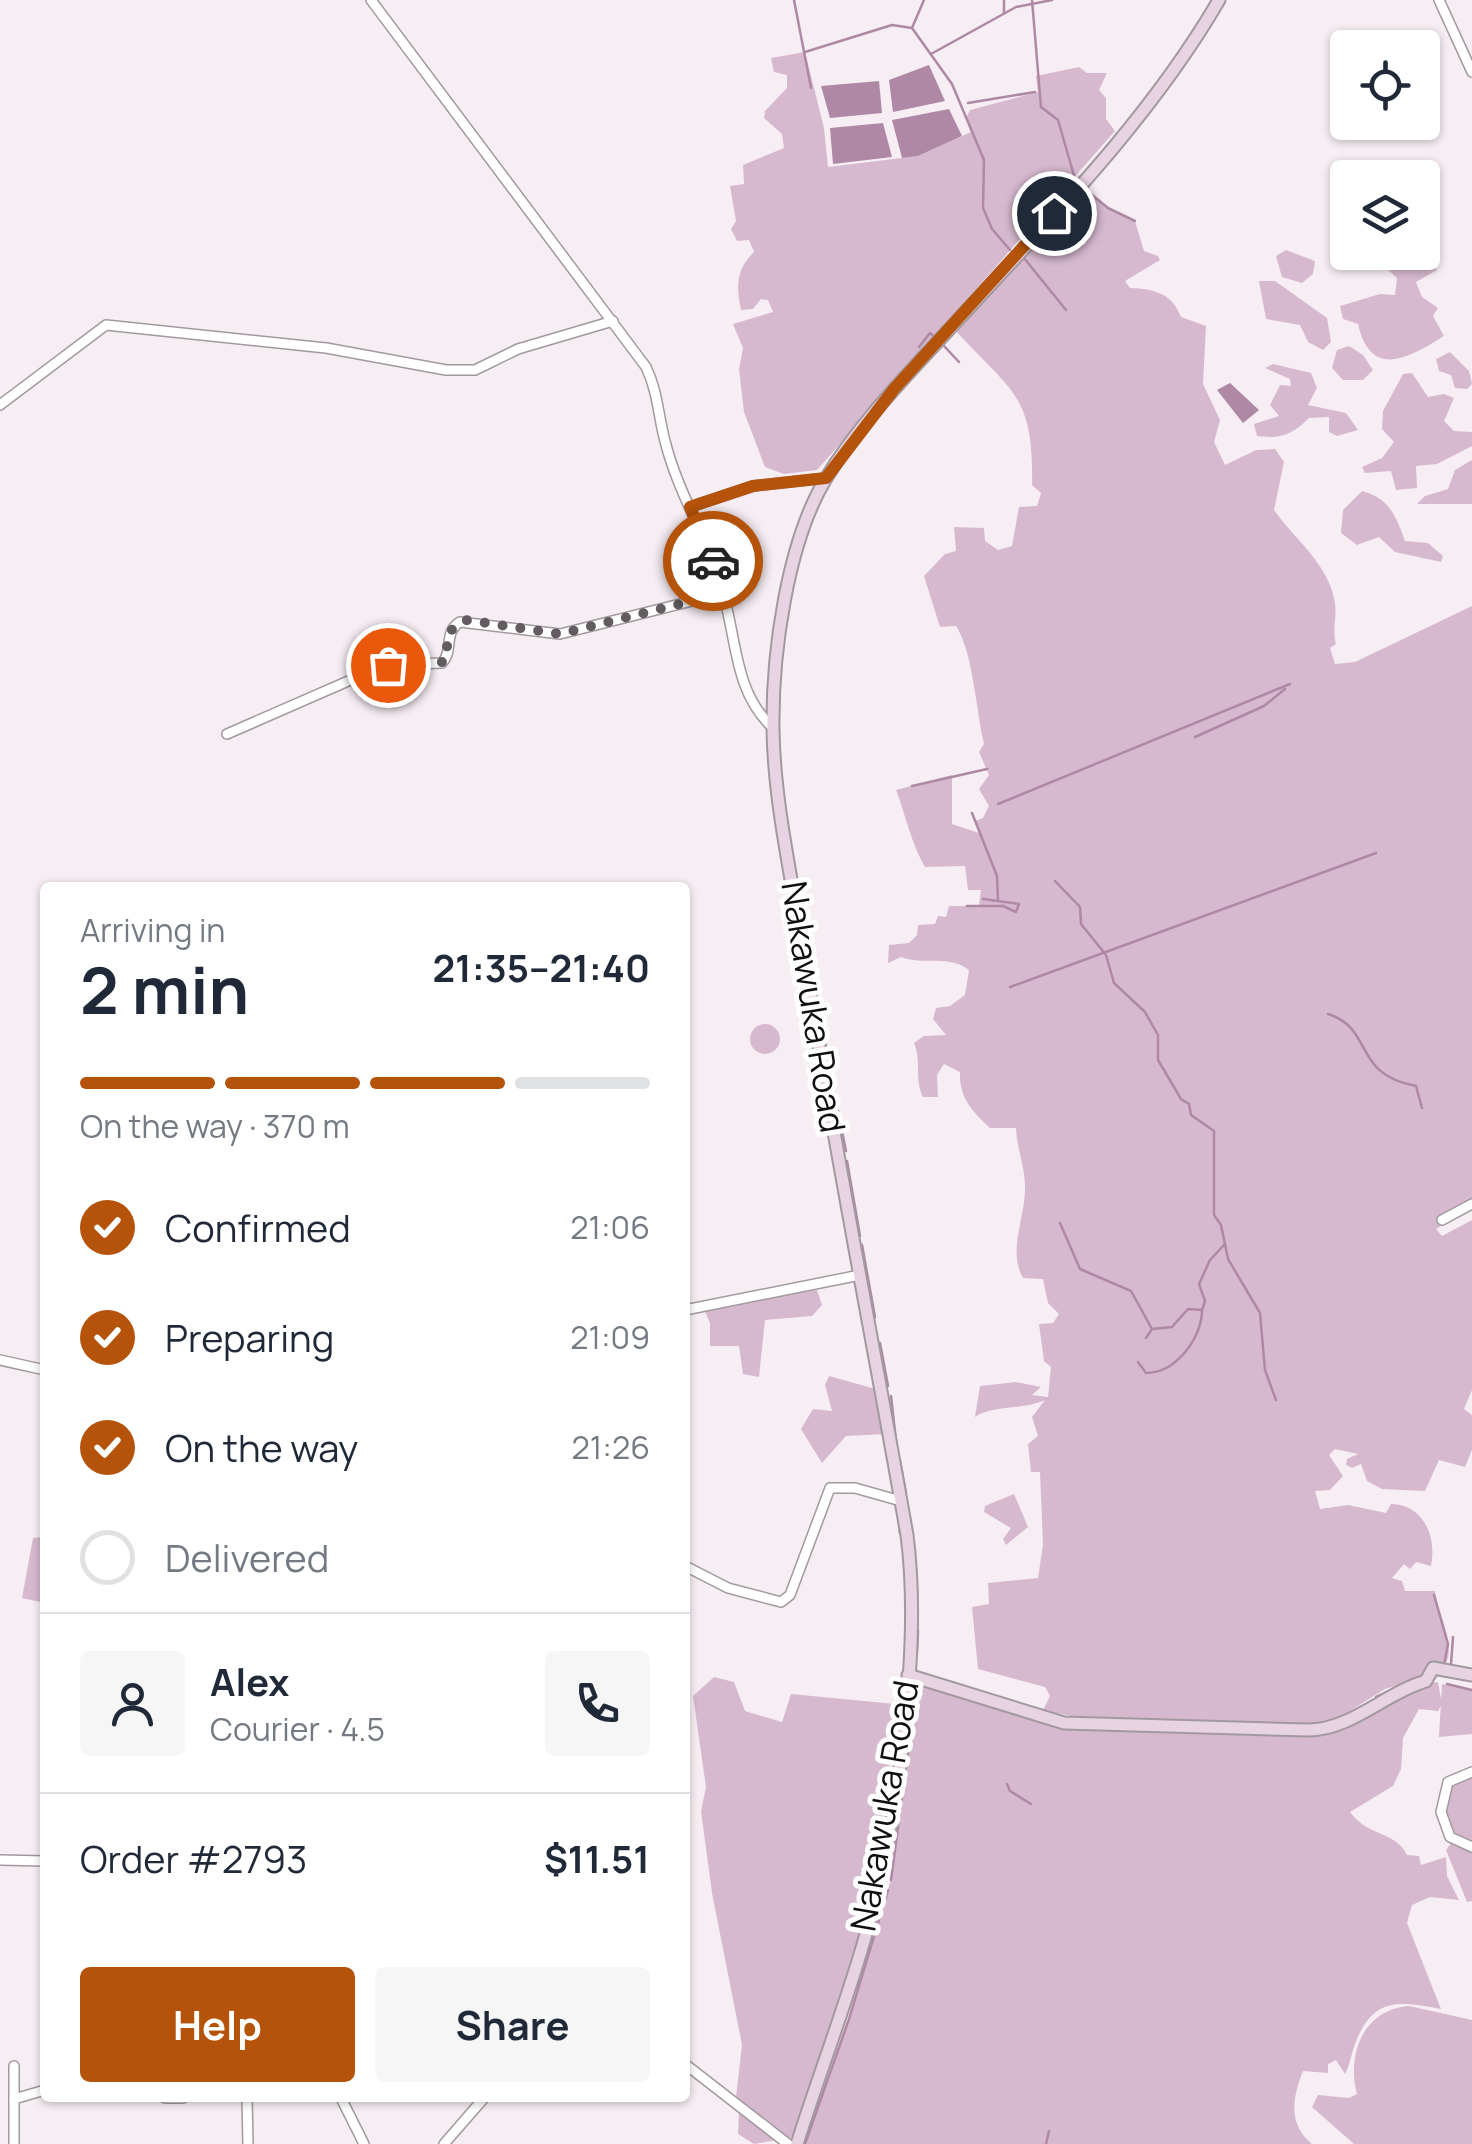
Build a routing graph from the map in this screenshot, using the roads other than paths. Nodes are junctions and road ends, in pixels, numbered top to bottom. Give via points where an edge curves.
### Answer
1 (371, 0) edge
2 (1219, 0) edge
3 (1439, 0) edge
4 (1472, 72) edge
5 (613, 321) junction
6 (0, 405) edge
7 (826, 478) junction
8 (690, 507) junction
9 (724, 593) junction
10 (773, 728) junction
11 (227, 734) dead end
12 (1472, 1204) edge
13 (1442, 1220) dead end
14 (860, 1275) junction
15 (690, 1309) edge
16 (0, 1360) edge
17 (40, 1369) edge
18 (901, 1501) junction
19 (690, 1569) edge
20 (908, 1675) junction
21 (1472, 1675) edge
22 (1472, 1772) edge
23 (1472, 1847) edge
24 (0, 1860) edge
25 (40, 1861) edge
26 (14, 2066) dead end
27 (690, 2068) edge
28 (40, 2091) edge
29 (14, 2099) junction
30 (246, 2102) edge
31 (343, 2102) edge
32 (481, 2102) edge
33 (14, 2144) edge
34 (248, 2144) edge
35 (364, 2144) edge
36 (444, 2144) edge
37 (788, 2144) edge
38 (797, 2144) edge

1 - 5 street
2 - 7 main road, Nakawuka Road via 1143,109 884,402
3 - 4 street
5 - 6 street via 518,349 475,370 106,325
5 - 8 street via 656,388 665,442
7 - 8 street via 753,486
7 - 10 main road, Nakawuka Road via 796,557 780,637
8 - 9 street
9 - 10 street via 740,676
9 - 11 street via 560,634 460,622 450,631 442,663 385,666
10 - 14 main road, Nakawuka Road via 821,1070
12 - 13 street
14 - 15 street
14 - 18 main road, Nakawuka Road
16 - 17 street
18 - 19 street via 830,1488 782,1602 728,1588
18 - 20 main road, Nakawuka Road via 911,1566
20 - 21 main road via 1064,1723 1316,1730 1426,1681 1433,1668
20 - 38 main road, Nakawuka Road via 887,1836 866,1934
22 - 23 street via 1448,1782 1441,1812 1450,1837
24 - 25 street
26 - 29 street
27 - 37 street
28 - 29 street
29 - 33 street
30 - 34 street
31 - 35 street
32 - 36 street

